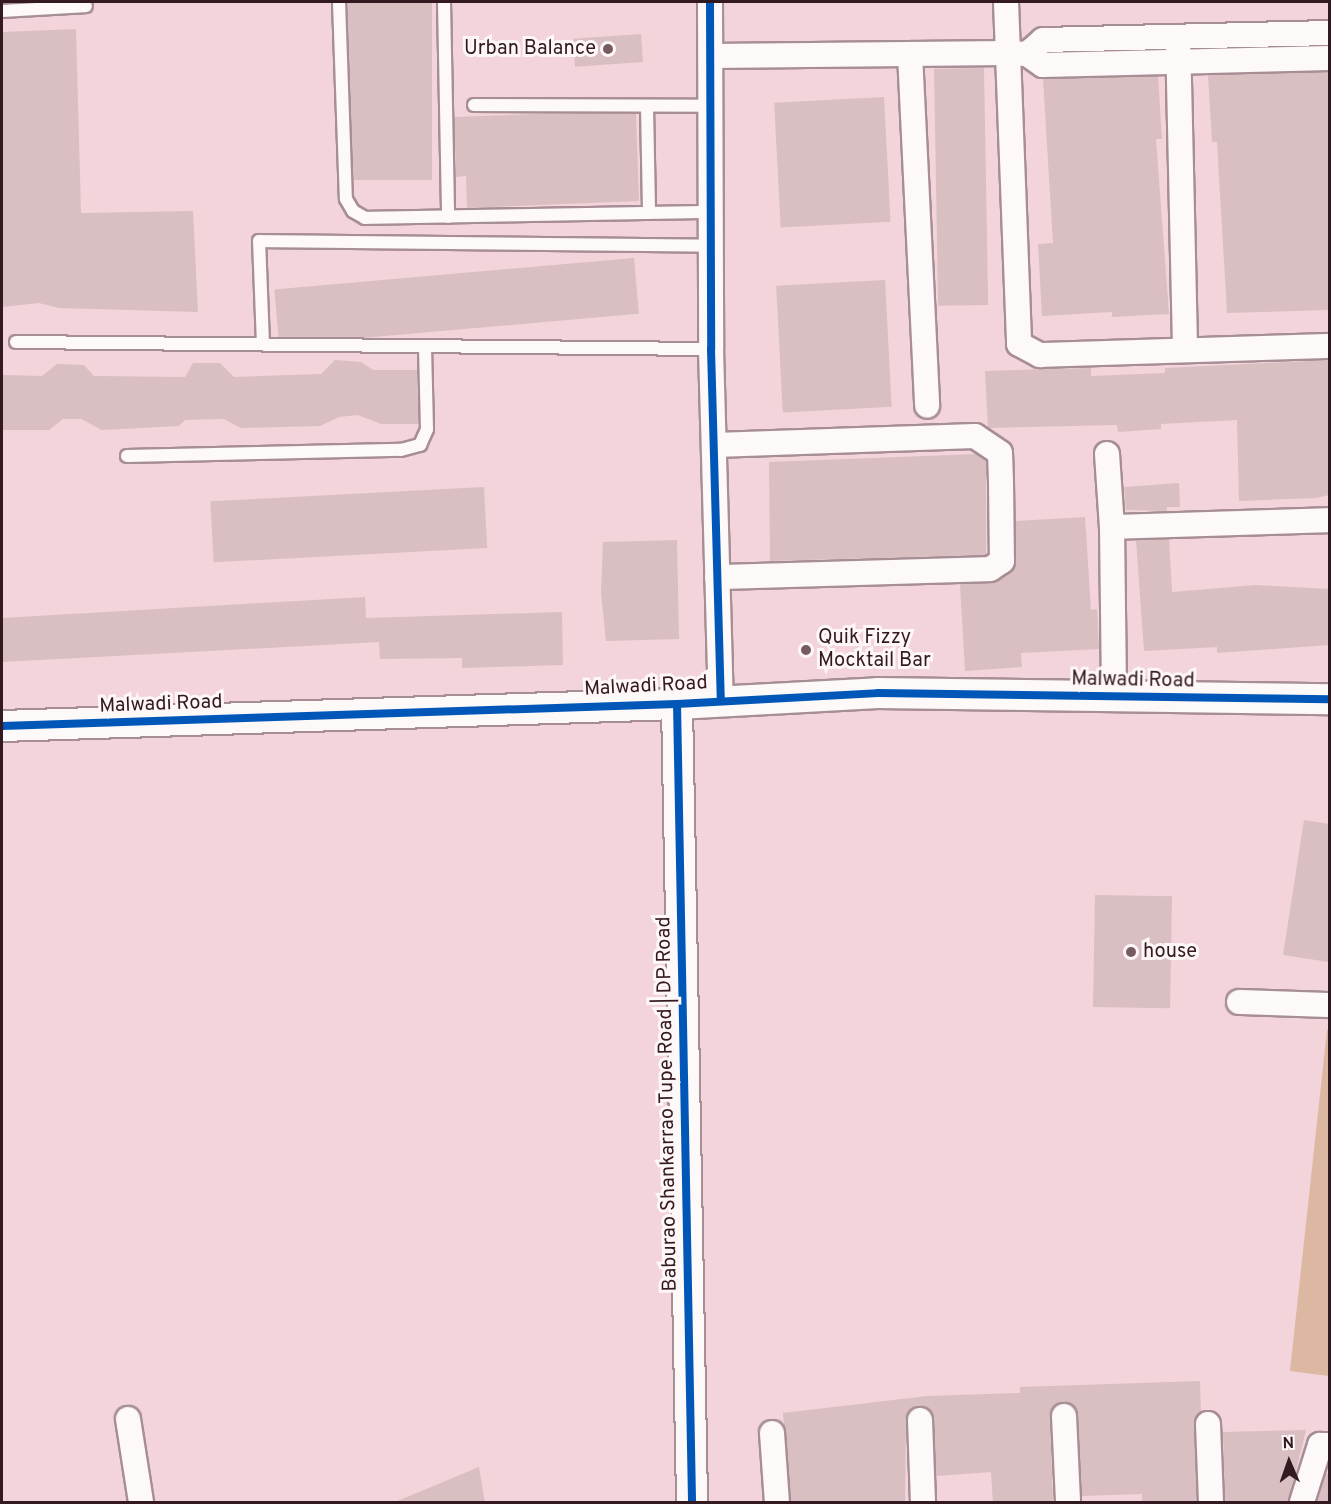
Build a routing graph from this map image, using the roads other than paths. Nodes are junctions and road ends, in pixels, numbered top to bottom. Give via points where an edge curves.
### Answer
1 (339, 2) edge
2 (444, 2) edge
3 (710, 2) edge
4 (1006, 2) edge
5 (86, 6) dead end
6 (2, 11) edge
7 (1329, 33) edge
8 (1178, 37) junction
9 (910, 54) junction
10 (1017, 54) junction
11 (711, 56) junction
12 (1329, 58) edge
13 (1179, 61) junction
14 (474, 105) dead end
15 (647, 106) junction
16 (711, 106) junction
17 (711, 212) junction
18 (649, 213) junction
19 (448, 217) junction
20 (711, 246) junction
21 (16, 342) dead end
22 (263, 344) junction
23 (1329, 346) edge
24 (1185, 347) junction
25 (425, 348) junction
26 (711, 349) junction
27 (927, 406) dead end
28 (715, 445) junction
29 (1107, 454) dead end
30 (127, 456) dead end
31 (1329, 520) edge
32 (1112, 528) junction
33 (717, 577) junction
34 (1114, 697) junction
35 (721, 699) junction
36 (1329, 699) edge
37 (677, 704) junction
38 (2, 726) edge
39 (1239, 1002) dead end
40 (1329, 1005) edge
41 (1064, 1416) dead end
42 (128, 1419) dead end
43 (920, 1420) dead end
44 (1208, 1424) dead end
45 (772, 1433) dead end
46 (1329, 1445) edge
47 (141, 1503) edge
48 (692, 1503) edge
49 (777, 1503) edge
50 (923, 1503) edge
51 (1068, 1503) edge
52 (1211, 1503) edge
53 (1302, 1503) edge

1 - 19 lane via 346,199 353,211 365,218
2 - 19 lane
3 - 11 street
4 - 10 street
5 - 6 lane
7 - 8 street
8 - 10 street via 1043,40
8 - 13 street
9 - 10 street
9 - 11 street
9 - 27 street
10 - 13 street via 1044,65
10 - 24 street via 1019,344 1040,355
11 - 16 street
12 - 13 street
13 - 24 street
14 - 15 lane
15 - 16 lane
15 - 18 lane
16 - 17 street
17 - 18 lane
17 - 20 street
18 - 19 lane
20 - 22 lane via 260,241
20 - 26 street
21 - 22 lane
22 - 25 lane
23 - 24 street
25 - 26 lane
25 - 30 lane via 427,429 420,445 401,450
26 - 28 street
28 - 33 street
28 - 33 street via 975,436 1000,453 1002,550 1002,561 990,569
29 - 32 street
31 - 32 street
32 - 34 street
33 - 35 street
34 - 35 street, Malwadi Road via 878,693
34 - 36 street, Malwadi Road
35 - 37 street, Malwadi Road
37 - 38 street, Malwadi Road
37 - 48 street, Baburao Shankarrao Tupe Road | DP Road
39 - 40 street
41 - 51 street
42 - 47 street
43 - 50 street
44 - 52 street
45 - 49 street
46 - 53 street via 1320,1445

